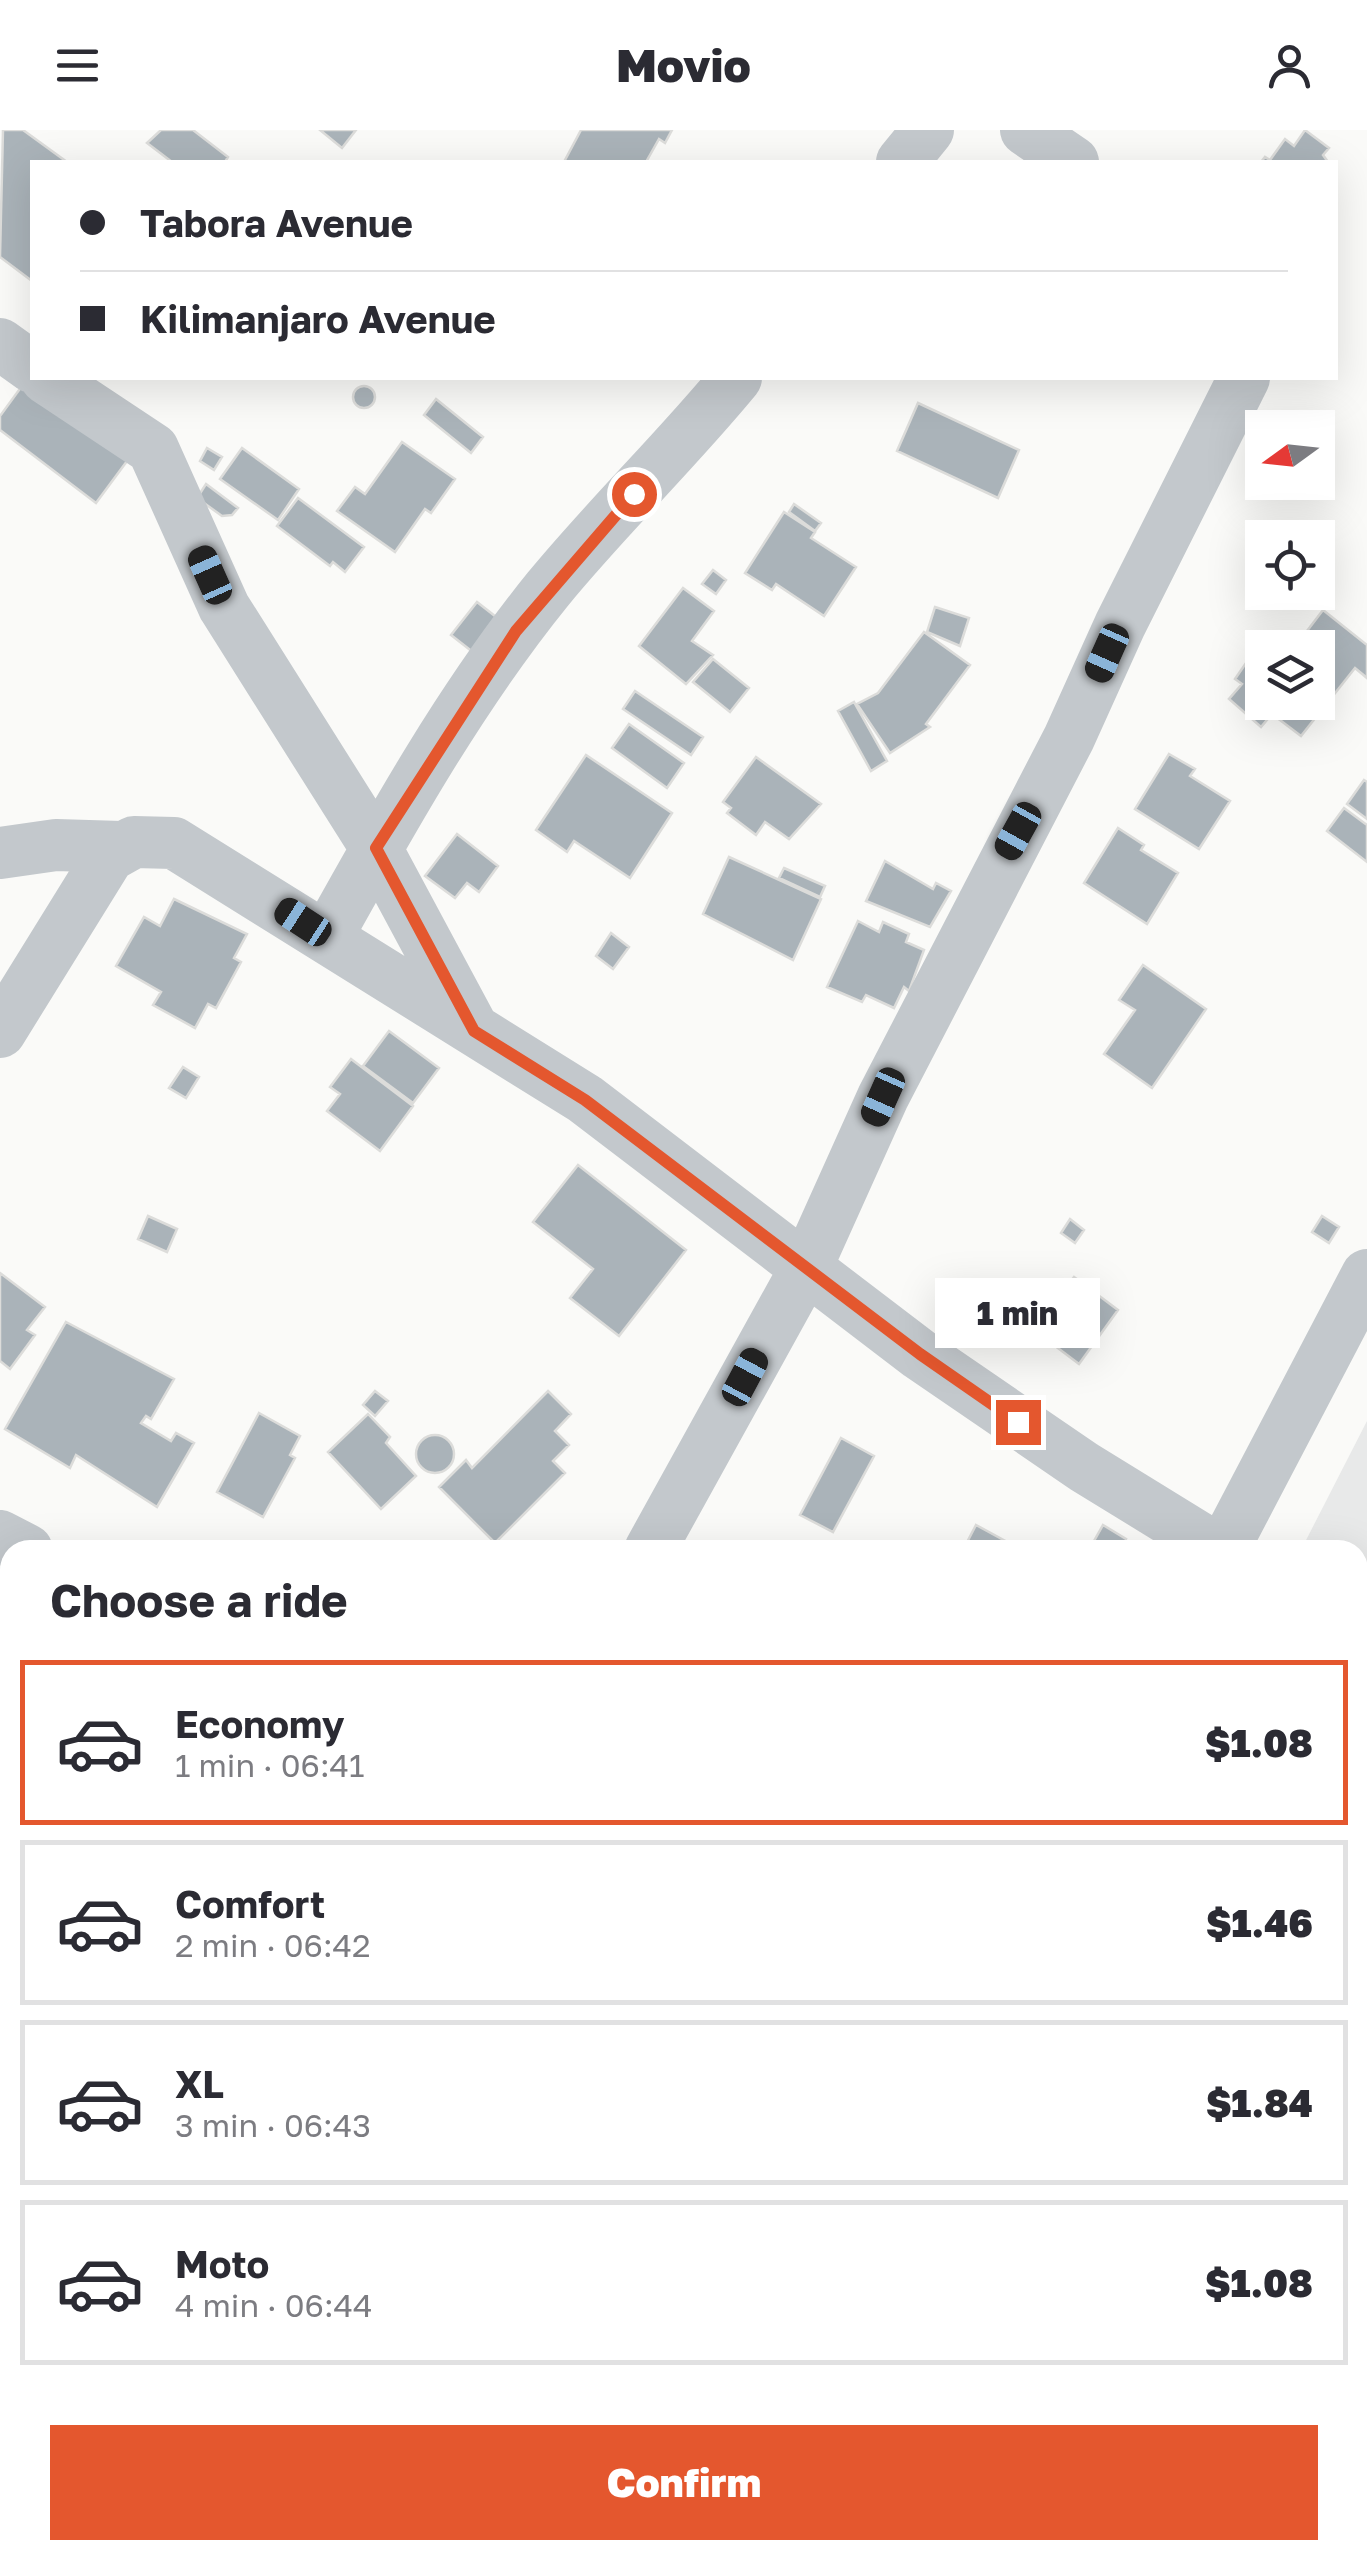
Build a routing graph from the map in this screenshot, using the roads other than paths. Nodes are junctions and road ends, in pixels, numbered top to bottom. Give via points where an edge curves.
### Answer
1 (928, 130) edge
2 (1026, 130) edge
3 (904, 160) edge
4 (1069, 160) edge
5 (0, 344) edge
6 (30, 366) edge
7 (49, 380) edge
8 (734, 380) edge
9 (1243, 380) edge
10 (120, 847) junction
11 (376, 848) junction
12 (0, 854) edge
13 (327, 937) junction
14 (474, 1031) junction
15 (0, 1032) edge
16 (807, 1266) junction
17 (1367, 1275) edge
18 (656, 1540) edge
19 (1204, 1540) edge
20 (1226, 1540) edge

1 - 3 street
2 - 4 street
5 - 6 street
7 - 11 street via 153,449 224,606
8 - 11 street via 549,588
9 - 16 street via 1069,738 883,1097
10 - 12 street via 56,845
10 - 13 street via 174,844
10 - 15 street
11 - 13 street
11 - 14 street
13 - 14 street
14 - 16 street via 585,1100
16 - 18 street
16 - 19 street via 952,1377
17 - 20 street

